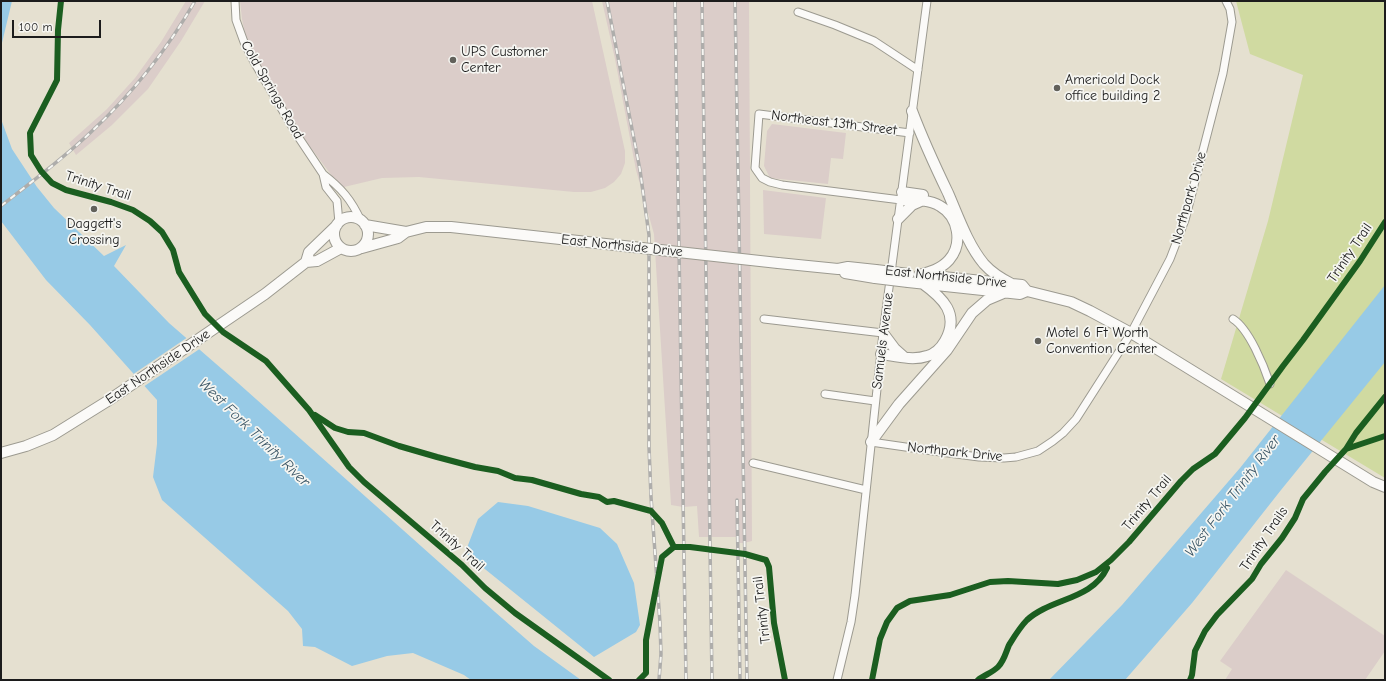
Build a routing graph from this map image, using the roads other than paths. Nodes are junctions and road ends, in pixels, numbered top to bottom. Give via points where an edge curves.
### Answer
1 (235, 1) edge
2 (927, 1) edge
3 (1226, 1) edge
4 (798, 12) dead end
5 (918, 70) junction
6 (912, 111) junction
7 (910, 133) junction
8 (322, 174) junction
9 (901, 196) junction
10 (921, 201) junction
11 (954, 207) junction
12 (898, 219) junction
13 (363, 223) junction
14 (338, 224) junction
15 (406, 232) junction
16 (341, 248) junction
17 (362, 248) junction
18 (306, 262) junction
19 (914, 278) junction
20 (1009, 288) junction
21 (764, 318) dead end
22 (1233, 318) dead end
23 (883, 333) junction
24 (1131, 333) junction
25 (881, 357) junction
26 (904, 357) junction
27 (936, 360) junction
28 (1270, 384) dead end
29 (825, 394) dead end
30 (875, 401) junction
31 (871, 442) junction
32 (1, 453) edge
33 (753, 463) dead end
34 (1385, 487) edge
35 (866, 490) junction
36 (837, 680) edge

1 - 8 street, Cold Springs Road via 239,31 254,62
2 - 5 street, Samuels Avenue
3 - 24 street, Northpark Drive via 1232,22 1223,73 1185,220 1170,259
4 - 5 street via 874,41
5 - 6 street, Samuels Avenue
6 - 7 street, Samuels Avenue
6 - 11 street
7 - 9 street, Samuels Avenue
7 - 9 street, Northeast 13th Street via 759,114 755,168 762,178 782,185
8 - 13 street, Cold Springs Road via 339,186
8 - 14 street, Cold Springs Road via 326,187 337,201
9 - 10 street
9 - 11 street via 929,196
9 - 12 street, Samuels Avenue
10 - 12 street via 912,205
10 - 19 street via 932,202 946,210 954,221 958,238 949,260 938,268
11 - 20 street via 977,254
12 - 23 street, Samuels Avenue
13 - 14 street via 351,217
13 - 15 street, East Northside Drive
13 - 17 street via 368,235
14 - 16 street via 334,236
14 - 18 street, East Northside Drive via 309,252
15 - 17 street, East Northside Drive via 398,238
15 - 19 street, East Northside Drive, bridge via 426,227 450,227 778,263 838,269 848,267 876,274
16 - 17 street via 349,251
16 - 18 street, East Northside Drive via 317,261
18 - 32 street, East Northside Drive via 252,304 106,402 53,435
19 - 20 street, East Northside Drive
19 - 26 street via 935,293 948,308 950,329 943,345 933,354 921,358
20 - 24 street, East Northside Drive via 1020,294 1027,291 1071,302
20 - 27 street via 987,300 972,313 947,350
21 - 23 street
22 - 28 street via 1240,324 1263,362
23 - 25 street, Samuels Avenue
23 - 26 street
24 - 31 street, Northpark Drive via 1076,419 1063,433 1038,451 1002,458
24 - 34 street, East Northside Drive
25 - 26 street
25 - 27 street via 916,364
25 - 30 street, Samuels Avenue
27 - 31 street
29 - 30 street
30 - 31 street, Samuels Avenue
31 - 35 street, Samuels Avenue
33 - 35 street
35 - 36 street, Samuels Avenue via 851,622

